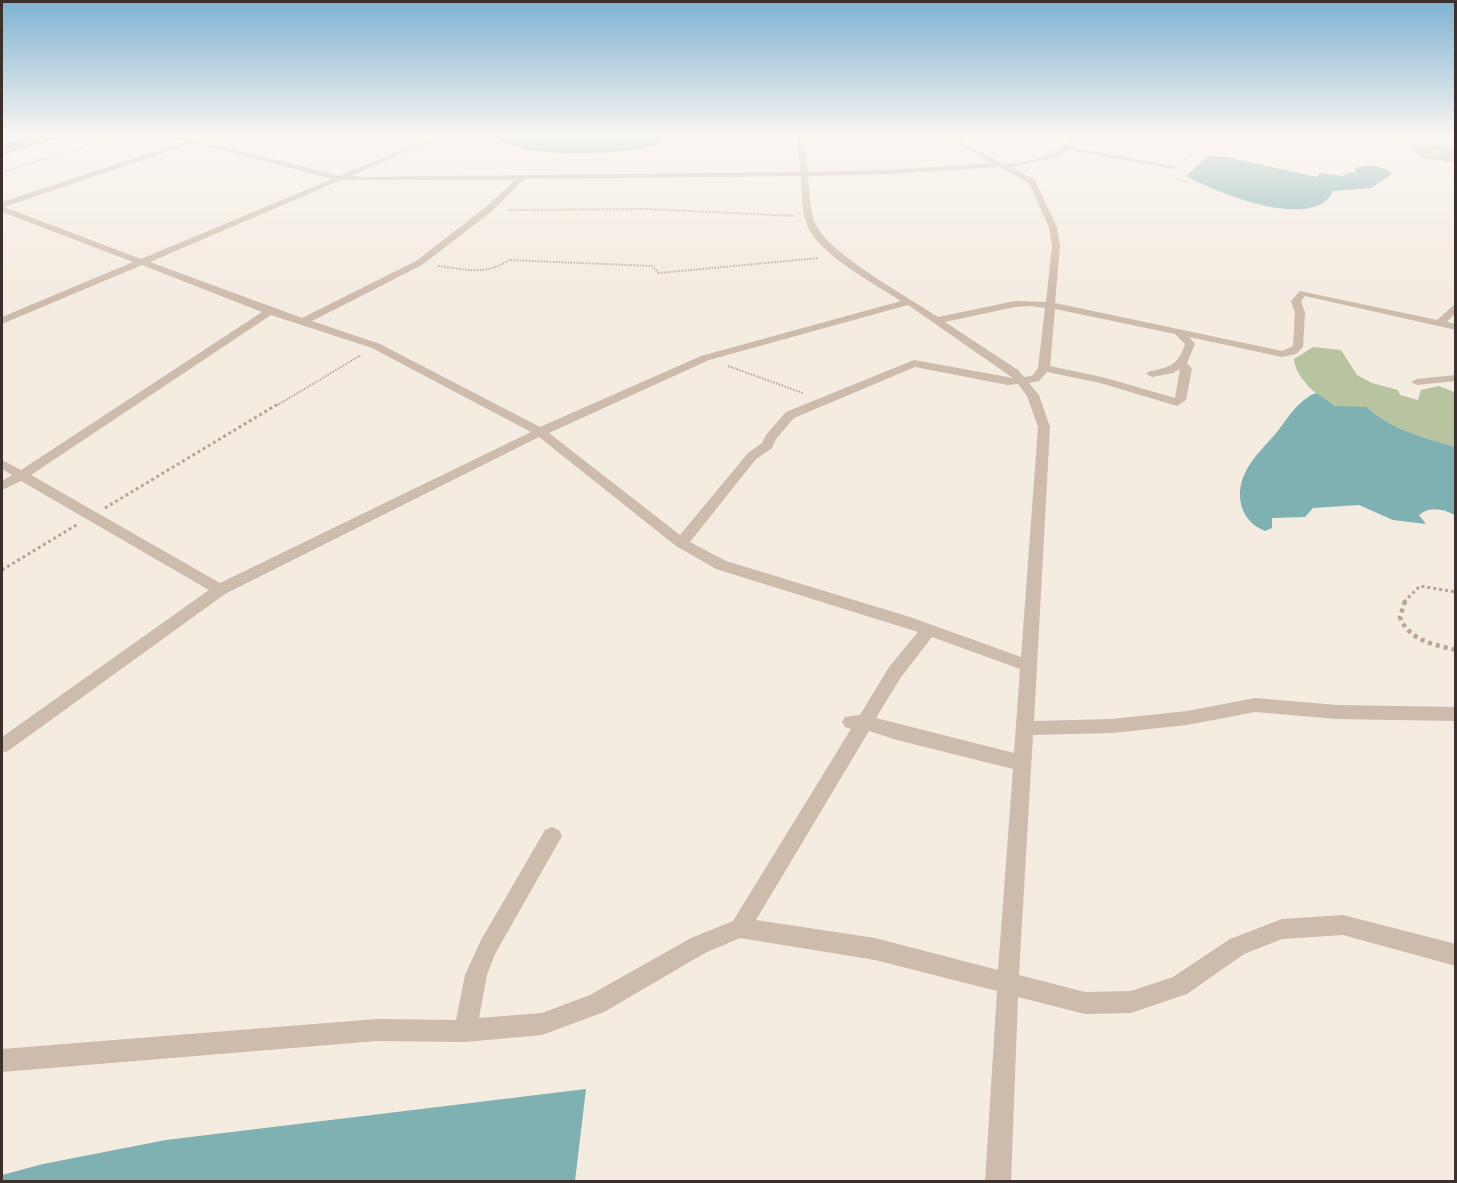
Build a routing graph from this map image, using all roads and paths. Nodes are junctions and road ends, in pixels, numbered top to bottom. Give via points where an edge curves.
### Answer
1 (50, 190) edge
2 (309, 190) edge
3 (508, 190) edge
4 (806, 190) edge
5 (1036, 190) edge
6 (2, 207) edge
7 (489, 209) junction
8 (809, 217) junction
9 (840, 256) junction
10 (142, 261) junction
11 (419, 264) junction
12 (909, 302) junction
13 (1051, 305) junction
14 (1455, 306) edge
15 (270, 311) junction
16 (938, 320) junction
17 (2, 321) edge
18 (305, 321) junction
19 (1440, 323) junction
20 (1455, 327) edge
21 (1180, 333) junction
22 (376, 346) junction
23 (705, 358) junction
24 (1181, 363) junction
25 (1044, 368) junction
26 (1152, 374) dead end
27 (1455, 378) edge
28 (1023, 381) junction
29 (1417, 382) dead end
30 (824, 401) junction
31 (540, 432) junction
32 (2, 464) edge
33 (22, 475) junction
34 (2, 486) edge
35 (91, 516) junction
36 (681, 543) junction
37 (2, 570) edge
38 (220, 590) junction
39 (1455, 592) edge
40 (929, 630) junction
41 (1455, 650) edge
42 (1029, 666) junction
43 (1455, 714) edge
44 (858, 722) junction
45 (1024, 727) junction
46 (2, 746) edge
47 (1022, 762) junction
48 (552, 836) dead end
49 (740, 928) junction
50 (1455, 955) edge
51 (1008, 982) junction
52 (465, 1031) junction
53 (2, 1061) edge
54 (998, 1182) edge

1 - 6 street
2 - 10 street
3 - 7 street
4 - 8 street
5 - 13 street via 1053,227 1056,246
6 - 10 street
7 - 8 path via 648,209
7 - 11 street
8 - 9 street via 814,230
9 - 11 path via 659,273 652,266 509,260 484,271
9 - 12 street
10 - 15 street
10 - 17 street
11 - 18 street
12 - 16 street
12 - 23 street
13 - 16 street via 1015,304
13 - 21 street
13 - 25 street
14 - 19 street
15 - 18 street
15 - 33 street
16 - 28 street via 1001,361
18 - 22 street
19 - 20 street
19 - 21 street via 1303,293 1296,301 1300,313 1298,347 1292,352 1271,353
21 - 24 street via 1190,344
22 - 31 street
22 - 35 path
23 - 30 path
23 - 31 street
24 - 25 street via 1186,369 1177,402
24 - 26 street via 1169,371
25 - 28 street via 1035,379
27 - 29 street
28 - 30 street via 984,378 914,363
28 - 42 street via 1033,395 1044,427
30 - 36 street via 790,415
31 - 36 street
31 - 38 street
32 - 33 street
33 - 34 street
33 - 35 street
35 - 37 path
35 - 38 street
36 - 40 street via 729,568
38 - 46 street
39 - 41 path via 1420,586 1407,595 1399,615 1406,630
40 - 42 street
40 - 44 street
42 - 45 street
43 - 45 street via 1337,712 1255,705 1112,726
44 - 47 street
44 - 49 street
45 - 47 street
47 - 51 street
48 - 52 street via 488,947 476,975
49 - 51 street via 875,949
49 - 52 street via 698,945 596,1004 542,1024
50 - 51 street via 1343,925 1282,929 1238,946 1179,986 1131,1002 1085,1003
51 - 54 street
52 - 53 street via 377,1030

